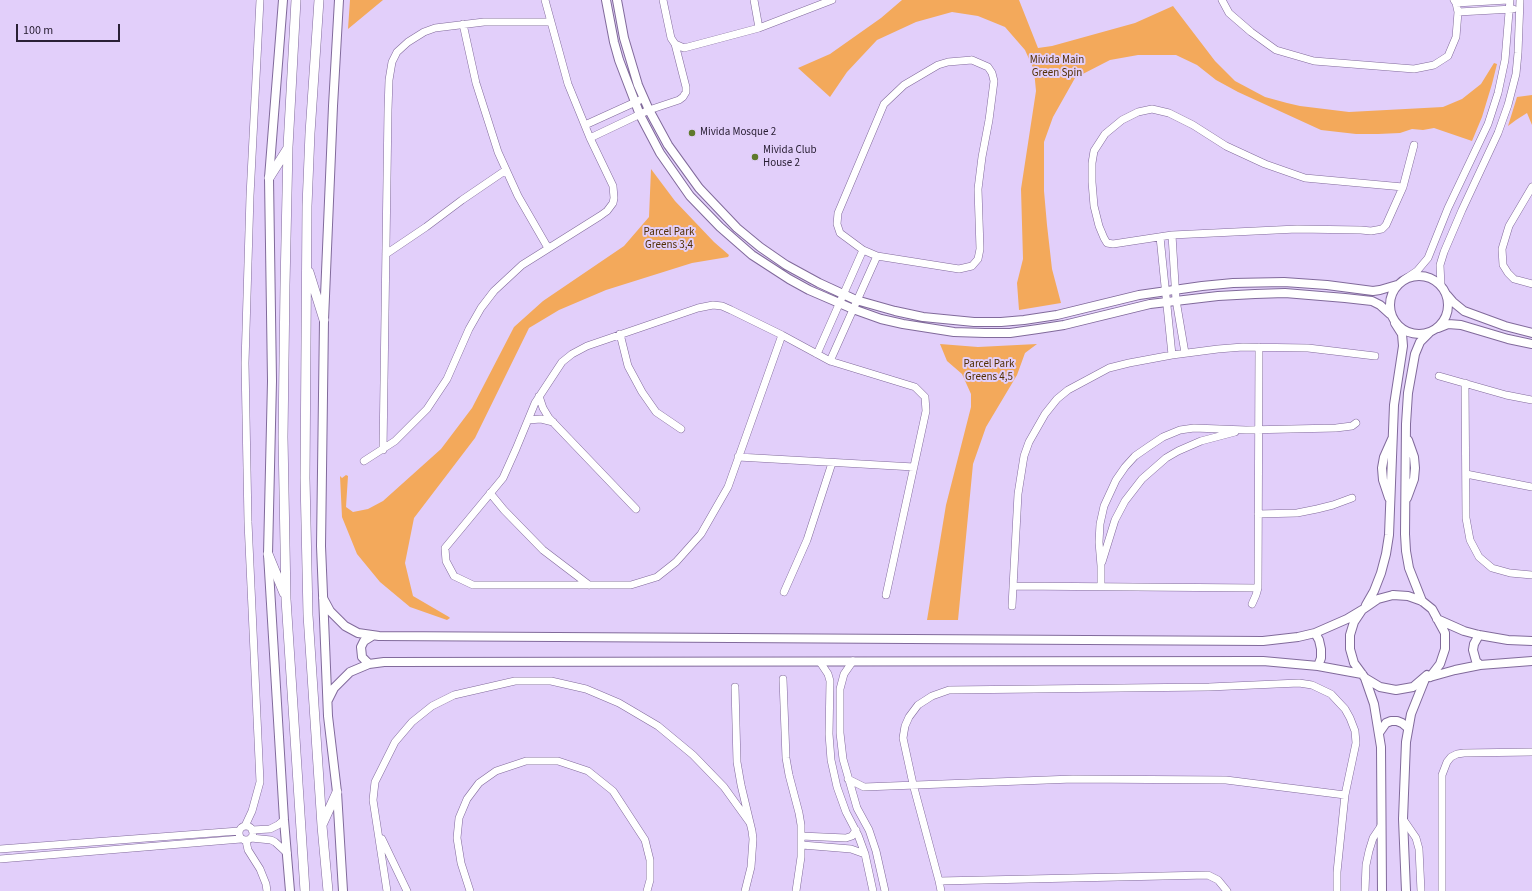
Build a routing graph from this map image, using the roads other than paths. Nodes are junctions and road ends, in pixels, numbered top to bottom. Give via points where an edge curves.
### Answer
1 (260, 0) edge
2 (284, 0) edge
3 (296, 0) edge
4 (319, 0) edge
5 (339, 0) edge
6 (545, 0) edge
7 (606, 0) edge
8 (617, 0) edge
9 (663, 0) edge
10 (754, 0) edge
11 (832, 0) edge
12 (1222, 0) edge
13 (1509, 0) edge
14 (1520, 0) edge
15 (1455, 1) edge
16 (1510, 9) junction
17 (1520, 9) junction
18 (1458, 12) junction
19 (551, 22) junction
20 (463, 24) junction
21 (759, 28) junction
22 (675, 44) junction
23 (644, 98) junction
24 (634, 102) junction
25 (649, 110) junction
26 (640, 115) junction
27 (584, 125) junction
28 (590, 138) junction
29 (1414, 145) dead end
30 (288, 147) junction
31 (506, 170) junction
32 (270, 178) junction
33 (1403, 187) junction
34 (1532, 187) edge
35 (1172, 235) junction
36 (1160, 237) junction
37 (548, 248) junction
38 (863, 250) junction
39 (386, 254) junction
40 (877, 256) junction
41 (307, 264) junction
42 (1405, 279) junction
43 (1532, 284) edge
44 (1397, 285) junction
45 (1443, 289) junction
46 (1175, 290) junction
47 (1165, 291) junction
48 (843, 295) junction
49 (856, 300) junction
50 (1176, 300) junction
51 (1166, 302) junction
52 (840, 303) junction
53 (853, 309) junction
54 (1390, 314) junction
55 (324, 320) junction
56 (1395, 323) junction
57 (1432, 331) junction
58 (1532, 333) edge
59 (620, 334) junction
60 (782, 335) junction
61 (1532, 344) edge
62 (1259, 347) junction
63 (1185, 353) junction
64 (817, 354) junction
65 (1172, 355) junction
66 (1375, 356) dead end
67 (830, 361) junction
68 (1438, 376) dead end
69 (1465, 383) junction
70 (539, 396) junction
71 (1532, 400) edge
72 (528, 420) junction
73 (553, 422) junction
74 (1356, 423) dead end
75 (682, 430) dead end
76 (1246, 430) junction
77 (1258, 430) junction
78 (1393, 436) junction
79 (1406, 436) junction
80 (1392, 446) junction
81 (1406, 446) junction
82 (383, 450) junction
83 (738, 457) junction
84 (364, 461) dead end
85 (832, 463) junction
86 (914, 467) junction
87 (1466, 474) junction
88 (1532, 487) edge
89 (1391, 488) junction
90 (1405, 488) junction
91 (490, 493) junction
92 (1352, 498) dead end
93 (1405, 500) junction
94 (1391, 501) junction
95 (636, 509) dead end
96 (1258, 514) junction
97 (268, 554) junction
98 (1101, 566) junction
99 (1532, 575) edge
100 (589, 585) junction
101 (1013, 586) junction
102 (1101, 586) junction
103 (1258, 588) junction
104 (784, 592) dead end
105 (886, 595) dead end
106 (323, 598) junction
107 (286, 599) junction
108 (1422, 601) junction
109 (1252, 604) dead end
110 (1012, 606) dead end
111 (1364, 609) junction
112 (1437, 619) junction
113 (1315, 633) junction
114 (1478, 635) junction
115 (372, 636) junction
116 (1532, 641) edge
117 (853, 661) junction
118 (1532, 661) edge
119 (820, 662) junction
120 (369, 664) junction
121 (1480, 665) junction
122 (1318, 666) junction
123 (1364, 676) junction
124 (1429, 676) junction
125 (783, 678) dead end
126 (735, 687) dead end
127 (328, 700) junction
128 (829, 701) junction
129 (841, 702) junction
130 (1408, 728) junction
131 (1380, 732) junction
132 (1532, 752) edge
133 (848, 779) junction
134 (913, 784) junction
135 (337, 792) junction
136 (1345, 794) junction
137 (1403, 819) junction
138 (284, 820) junction
139 (750, 824) junction
140 (245, 826) junction
141 (322, 826) junction
142 (1381, 826) junction
143 (252, 830) junction
144 (856, 830) junction
145 (239, 831) junction
146 (378, 832) junction
147 (801, 836) junction
148 (246, 839) junction
149 (802, 845) junction
150 (0, 849) edge
151 (287, 853) junction
152 (865, 854) junction
153 (0, 859) edge
154 (939, 881) junction
155 (267, 891) edge
156 (290, 891) edge
157 (305, 891) edge
158 (328, 891) edge
159 (343, 891) edge
160 (387, 891) edge
161 (407, 891) edge
162 (470, 891) edge
163 (647, 891) edge
164 (745, 891) edge
165 (796, 891) edge
166 (873, 891) edge
167 (885, 891) edge
168 (941, 891) edge
169 (1226, 891) edge
170 (1337, 891) edge
171 (1365, 891) edge
172 (1382, 891) edge
173 (1406, 891) edge
174 (1421, 891) edge
175 (1442, 891) edge

1 - 140 street via 245,363 248,529 260,782
2 - 32 street
3 - 30 main road
4 - 41 main road via 310,133
5 - 55 street
6 - 19 street
7 - 24 street via 614,42
8 - 23 street via 630,61
9 - 22 street via 670,35
10 - 21 street
11 - 21 street
12 - 18 street via 1229,13 1276,50 1314,61 1414,69 1434,65 1448,56 1456,37
13 - 15 street
13 - 16 street
14 - 17 street
15 - 18 street
16 - 17 street
16 - 18 street
16 - 42 street via 1504,66 1488,124 1448,208 1428,258 1417,271
17 - 45 street via 1516,74 1508,105 1498,133 1444,252 1440,265
19 - 20 street
19 - 27 street via 568,84
20 - 31 street via 483,105
20 - 39 street via 434,28 415,36 397,52 392,62 389,80
21 - 22 street via 688,48
22 - 25 street via 686,92 679,100
23 - 24 street
23 - 25 street
24 - 26 street
24 - 27 street
25 - 26 street
25 - 48 street via 668,145 699,188 738,228 786,265
26 - 28 street
26 - 52 street via 677,179 720,227 771,268 809,290
27 - 28 street
28 - 37 street via 613,186 613,203 600,216
29 - 33 street
30 - 32 main road
30 - 107 main road via 283,437
31 - 37 street
31 - 39 street
32 - 97 street via 272,381
33 - 35 street via 1386,225 1378,230
33 - 36 street via 1305,178 1265,164 1226,146 1169,113 1152,109 1138,112 1122,120 1105,134 1094,151 1092,182 1094,206 1107,243
34 - 43 street via 1509,226 1502,250 1503,265 1508,274 1514,279
35 - 36 street
35 - 46 street
36 - 47 street
37 - 82 street via 522,265 494,291 469,329 436,398 409,428
38 - 40 street
38 - 40 street via 840,234 837,224 838,213 884,104 904,85 938,65 972,60 981,63 988,67 994,81 978,189 978,259 972,266 959,269
38 - 48 street
39 - 82 street
40 - 49 street
41 - 55 main road
41 - 141 main road via 306,547
42 - 44 street
42 - 45 street via 1425,276 1435,280
44 - 46 street via 1373,291 1320,284 1262,282
44 - 54 street via 1391,294
45 - 57 street via 1448,300 1446,317 1442,324
45 - 58 street via 1464,311
46 - 47 street
46 - 50 street
47 - 49 street via 1057,315 1001,322 923,317 895,312
47 - 51 street
48 - 49 street
48 - 52 street
49 - 53 street
50 - 51 street
50 - 54 street via 1285,293 1372,302
50 - 63 street
51 - 53 street via 1131,307 1064,325 1010,333 930,329 881,319
51 - 65 street
52 - 53 street
52 - 64 street
53 - 67 street
54 - 56 street
55 - 106 street via 321,546
56 - 57 street via 1412,334 1420,335
56 - 78 street via 1402,334 1403,346 1396,388
57 - 61 street via 1448,324 1461,325
57 - 79 street via 1417,347 1407,411
59 - 60 street via 713,305 722,306
59 - 70 street via 572,354 562,362
59 - 75 street via 628,366 642,392 656,412
60 - 64 street
60 - 83 street
62 - 63 street
62 - 66 street via 1314,348
62 - 77 street
63 - 65 street
64 - 67 street
65 - 101 street via 1128,363 1093,375 1068,390 1045,414 1029,442 1020,474
67 - 86 street via 914,387 925,397 926,411
68 - 69 street
69 - 71 street
69 - 87 street
70 - 72 street
70 - 73 street via 543,408
72 - 73 street via 541,419
72 - 91 street via 502,478
73 - 95 street
74 - 77 street via 1336,428
76 - 77 street
76 - 98 street via 1190,445 1166,458 1147,474 1132,490 1116,520
76 - 98 street via 1180,430 1163,437 1135,456 1116,480 1104,506 1099,542
77 - 96 street
78 - 80 street
78 - 94 street via 1382,468 1383,480
79 - 81 street
79 - 93 street via 1414,457 1415,468
80 - 81 street
80 - 89 street
81 - 90 street
82 - 84 street
83 - 85 street
83 - 100 street via 728,487 701,534 676,562 657,577 631,585
85 - 86 street
85 - 104 street via 807,540
86 - 105 street
87 - 88 street
87 - 99 street via 1467,528 1474,550 1486,565 1496,570
89 - 90 street
89 - 94 street
90 - 93 street
91 - 100 street via 543,550
91 - 100 street via 445,548 446,561 454,576 473,585
92 - 96 street via 1317,509
93 - 108 street via 1406,551 1409,568
94 - 111 street via 1386,554 1374,591
96 - 103 street
97 - 107 main road
97 - 138 street
98 - 102 street
101 - 102 street
101 - 110 street
102 - 103 street
103 - 109 street
106 - 115 street via 339,622 358,633
106 - 127 street
107 - 157 main road
108 - 111 street via 1408,596 1393,595 1378,599
108 - 112 street via 1432,609
111 - 113 street
111 - 123 street via 1354,622 1350,635 1350,649 1354,662
112 - 114 street
112 - 124 street via 1445,634 1445,649 1440,664
113 - 115 street via 1264,641
113 - 122 street via 1321,649
114 - 116 street
114 - 121 street via 1473,650
115 - 120 street via 366,639 361,647 362,657
117 - 119 street
117 - 122 street via 1264,661
117 - 129 street via 841,681
118 - 121 street
119 - 120 street
119 - 128 street via 830,681
120 - 127 street via 344,677
121 - 124 street
122 - 123 street
123 - 124 street via 1380,686 1396,690 1413,688
123 - 131 street
124 - 130 street via 1416,701
125 - 147 street via 786,758 799,813
126 - 139 street via 737,762
127 - 135 street
128 - 129 street
128 - 144 street via 831,760 837,787
129 - 133 street via 841,740
130 - 131 street via 1402,723 1391,721 1386,723
130 - 137 street
131 - 142 street
132 - 175 street via 1464,753 1451,757 1447,762 1442,775
133 - 134 street via 864,787
133 - 167 street via 876,851
134 - 136 street via 1073,779 1226,780
134 - 136 street via 904,747 905,726 918,705 932,696 949,690 1299,683 1324,689 1345,709 1350,718 1356,743
134 - 154 street
135 - 141 main road
135 - 159 street
136 - 170 street
137 - 173 street
137 - 174 street via 1416,838 1419,849
138 - 143 street via 270,829
138 - 151 street
139 - 146 street via 724,787 693,755 652,722 619,703 586,689 551,681 515,681 454,695 432,706 412,722 395,742 375,782 373,800
139 - 164 street via 753,852
140 - 143 street
140 - 145 street
141 - 158 main road
142 - 171 street via 1368,851
142 - 172 street
143 - 148 street via 253,833
144 - 147 street via 852,836 846,838
144 - 152 street
145 - 148 street via 239,837
145 - 150 street
146 - 160 street
146 - 161 street
147 - 149 street
148 - 151 street via 271,840
148 - 153 street
148 - 155 street via 248,850 260,869
149 - 152 street via 851,849
149 - 165 street
151 - 156 street
152 - 166 street
154 - 168 street
154 - 169 street via 1208,875 1218,880
162 - 163 street via 461,863 457,838 459,818 467,799 479,783 496,771 526,761 558,761 588,771 613,791 645,840 650,860

